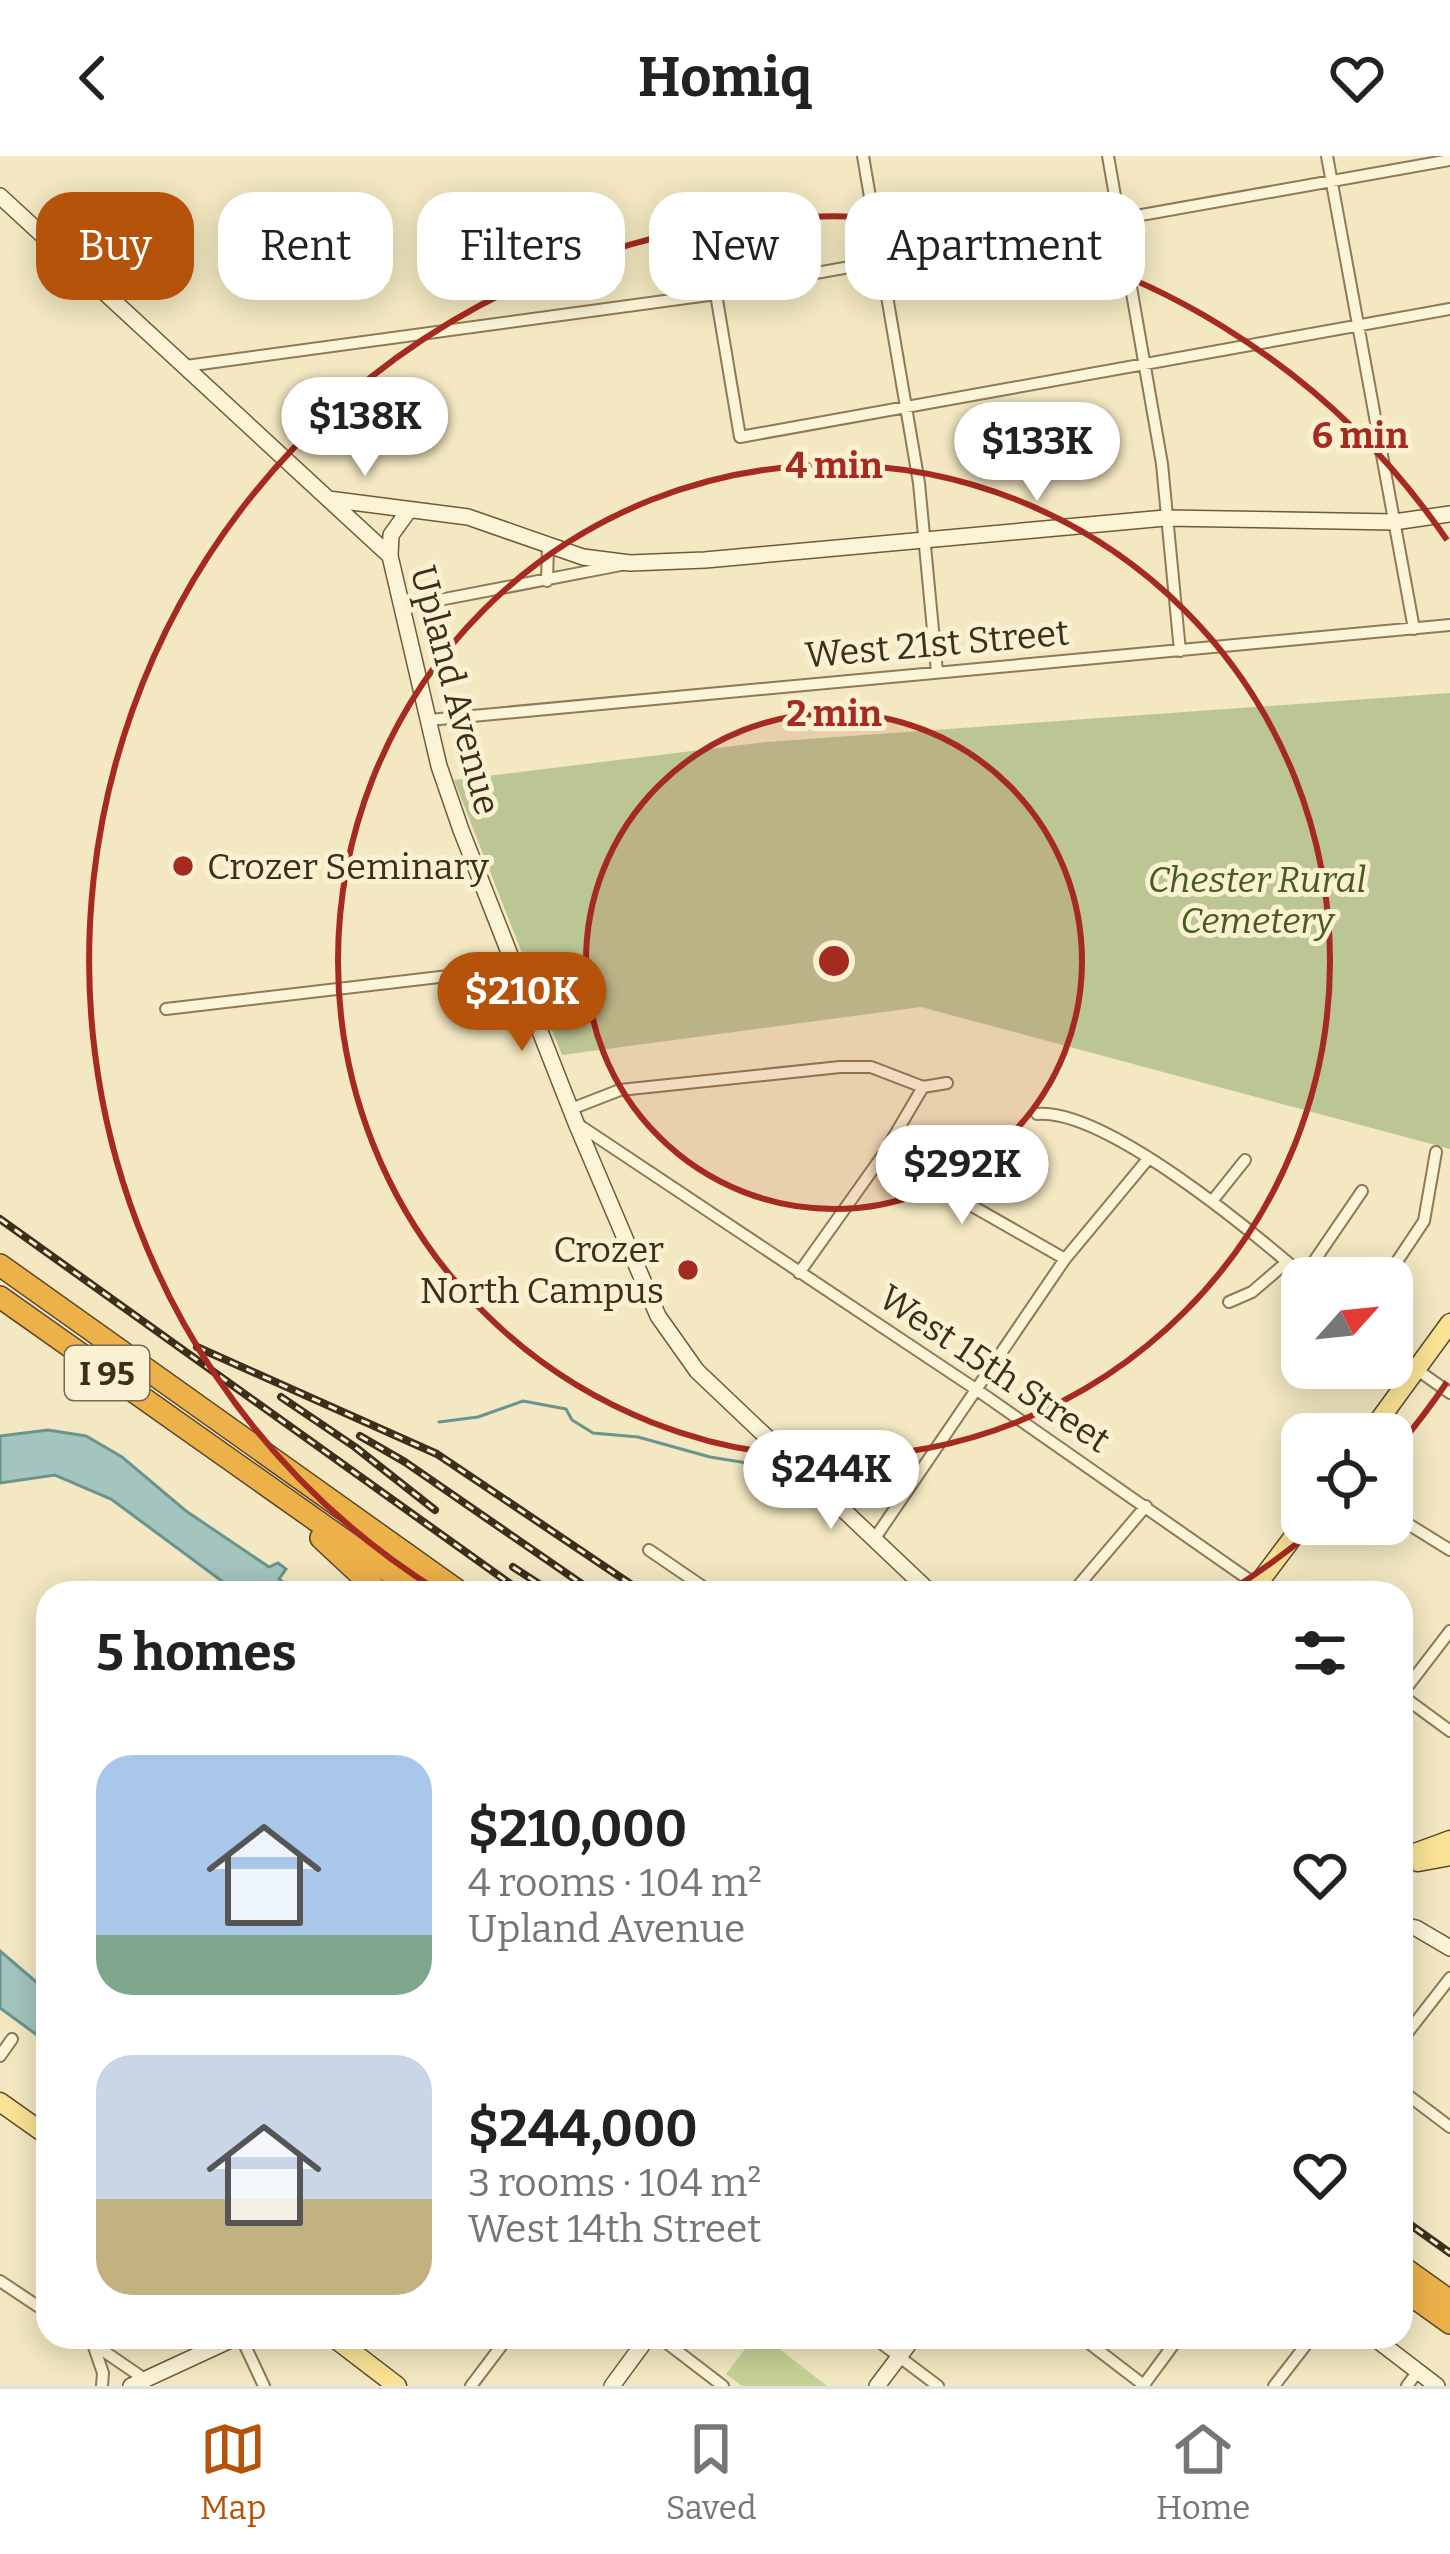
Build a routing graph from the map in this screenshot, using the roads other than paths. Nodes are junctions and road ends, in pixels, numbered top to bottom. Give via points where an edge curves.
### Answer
1 (863, 156) edge
2 (1108, 156) edge
3 (1328, 156) edge
4 (1450, 160) edge
5 (1332, 182) junction
6 (869, 192) edge
7 (1114, 192) edge
8 (0, 196) edge
9 (1145, 214) edge
10 (672, 300) edge
11 (717, 300) edge
12 (887, 300) edge
13 (1134, 300) edge
14 (1450, 309) edge
15 (1360, 326) junction
16 (1145, 364) junction
17 (186, 366) junction
18 (907, 405) junction
19 (325, 499) junction
20 (409, 510) junction
21 (1450, 514) edge
22 (1166, 518) junction
23 (1394, 522) junction
24 (924, 539) junction
25 (548, 545) junction
26 (390, 556) junction
27 (630, 563) junction
28 (547, 581) junction
29 (404, 607) junction
30 (1450, 625) edge
31 (1414, 629) junction
32 (1180, 651) junction
33 (937, 672) junction
34 (429, 720) junction
35 (516, 968) junction
36 (166, 1009) dead end
37 (946, 1083) dead end
38 (923, 1087) junction
39 (1037, 1114) dead end
40 (573, 1116) junction
41 (1436, 1152) dead end
42 (883, 1155) junction
43 (1148, 1159) junction
44 (1244, 1160) dead end
45 (1362, 1191) dead end
46 (1213, 1200) junction
47 (1281, 1257) edge
48 (1318, 1257) edge
49 (1400, 1257) edge
50 (1065, 1259) junction
51 (0, 1265) edge
52 (1281, 1267) edge
53 (799, 1273) junction
54 (0, 1297) edge
55 (1229, 1302) dead end
56 (1450, 1323) edge
57 (1415, 1371) junction
58 (977, 1390) junction
59 (1450, 1393) edge
60 (1384, 1413) edge
61 (214, 1449) junction
62 (1147, 1506) junction
63 (341, 1508) junction
64 (1413, 1527) edge
65 (875, 1538) junction
66 (1289, 1545) edge
67 (649, 1550) dead end
68 (1450, 1550) edge
69 (366, 1581) edge
70 (402, 1581) edge
71 (443, 1581) edge
72 (465, 1581) edge
73 (694, 1581) edge
74 (913, 1581) edge
75 (1082, 1581) edge
76 (1246, 1581) edge
77 (1266, 1581) edge
78 (1450, 1631) edge
79 (1413, 1679) edge
80 (1413, 1704) edge
81 (1450, 1731) edge
82 (1450, 1840) edge
83 (1450, 1856) edge
84 (1413, 1857) edge
85 (1413, 1861) edge
86 (1413, 1927) edge
87 (1450, 1948) edge
88 (1450, 1978) edge
89 (1413, 2026) edge
90 (12, 2039) dead end
91 (0, 2056) edge
92 (1413, 2099) edge
93 (0, 2102) edge
94 (1450, 2127) edge
95 (36, 2128) edge
96 (1413, 2275) edge
97 (0, 2281) edge
98 (1413, 2297) edge
99 (1450, 2301) edge
100 (36, 2305) edge
101 (1450, 2323) edge
102 (96, 2349) edge
103 (103, 2349) edge
104 (213, 2349) edge
105 (245, 2349) edge
106 (349, 2349) edge
107 (499, 2349) edge
108 (639, 2349) edge
109 (675, 2349) edge
110 (889, 2349) edge
111 (905, 2349) edge
112 (1096, 2349) edge
113 (1171, 2349) edge
114 (1303, 2349) edge
115 (1389, 2349) edge
116 (899, 2357) junction
117 (1418, 2371) junction
118 (705, 2372) junction
119 (139, 2383) edge
120 (102, 2386) edge
121 (264, 2386) edge
122 (397, 2386) edge
123 (471, 2386) edge
124 (612, 2386) edge
125 (694, 2386) edge
126 (723, 2386) edge
127 (877, 2386) edge
128 (938, 2386) edge
129 (1144, 2386) edge
130 (1274, 2386) edge
131 (1407, 2386) edge
132 (1437, 2386) edge

1 - 6 street
2 - 7 street
3 - 5 street
4 - 5 street
5 - 9 street
5 - 15 street
8 - 17 main road, Upland Avenue
10 - 17 street
11 - 18 street via 740,437
12 - 18 street
13 - 16 street
14 - 15 street
15 - 16 street
15 - 23 street
16 - 18 street
16 - 22 street
17 - 19 main road, Upland Avenue
18 - 24 street
19 - 20 main road
19 - 26 main road, Upland Avenue
20 - 25 main road via 467,518
20 - 26 main road via 391,536
21 - 23 main road
22 - 23 main road
22 - 24 main road
22 - 32 street
23 - 31 street
24 - 27 main road
24 - 33 street
25 - 27 main road
25 - 28 street
26 - 29 main road, Upland Avenue
27 - 28 street
28 - 29 street
29 - 34 main road, Upland Avenue
30 - 31 street, West 21st Street
31 - 32 street, West 21st Street
32 - 33 street, West 21st Street
33 - 34 street, West 21st Street
34 - 35 main road, Upland Avenue via 448,794
35 - 36 street
35 - 40 main road, Upland Avenue
37 - 38 street
38 - 40 street via 872,1067 840,1067 620,1090
38 - 42 street
39 - 43 street via 1066,1116
40 - 53 street, West 15th Street
40 - 65 main road, Upland Avenue via 669,1335
41 - 49 street via 1424,1221
42 - 50 street
42 - 53 street
43 - 46 street
43 - 50 street
44 - 46 street
45 - 48 street
46 - 47 street
50 - 58 street
51 - 63 highway, I 95
52 - 55 street
53 - 58 street, West 15th Street
54 - 61 highway, I 95
56 - 57 main road
57 - 59 street
57 - 60 main road
58 - 62 street, West 15th Street
58 - 65 street
61 - 69 highway
61 - 70 highway, I 95
62 - 75 street
62 - 76 street, West 15th Street
63 - 71 highway, I 95
63 - 72 highway
64 - 68 street
65 - 74 main road, Upland Avenue
66 - 77 main road
67 - 73 street
78 - 79 street
80 - 81 street
82 - 84 main road
83 - 85 main road
86 - 87 main road
88 - 89 street
90 - 91 street
92 - 94 street
93 - 95 main road
96 - 99 highway
97 - 100 street
98 - 101 highway
102 - 120 street
103 - 119 street
104 - 119 main road
105 - 121 street
106 - 122 main road
107 - 123 street
108 - 124 main road
109 - 118 street
110 - 116 street
111 - 116 main road
112 - 129 street
113 - 129 street
114 - 130 street
115 - 117 main road
116 - 127 main road
116 - 128 street
117 - 131 street
117 - 132 main road
118 - 125 street
118 - 126 street

